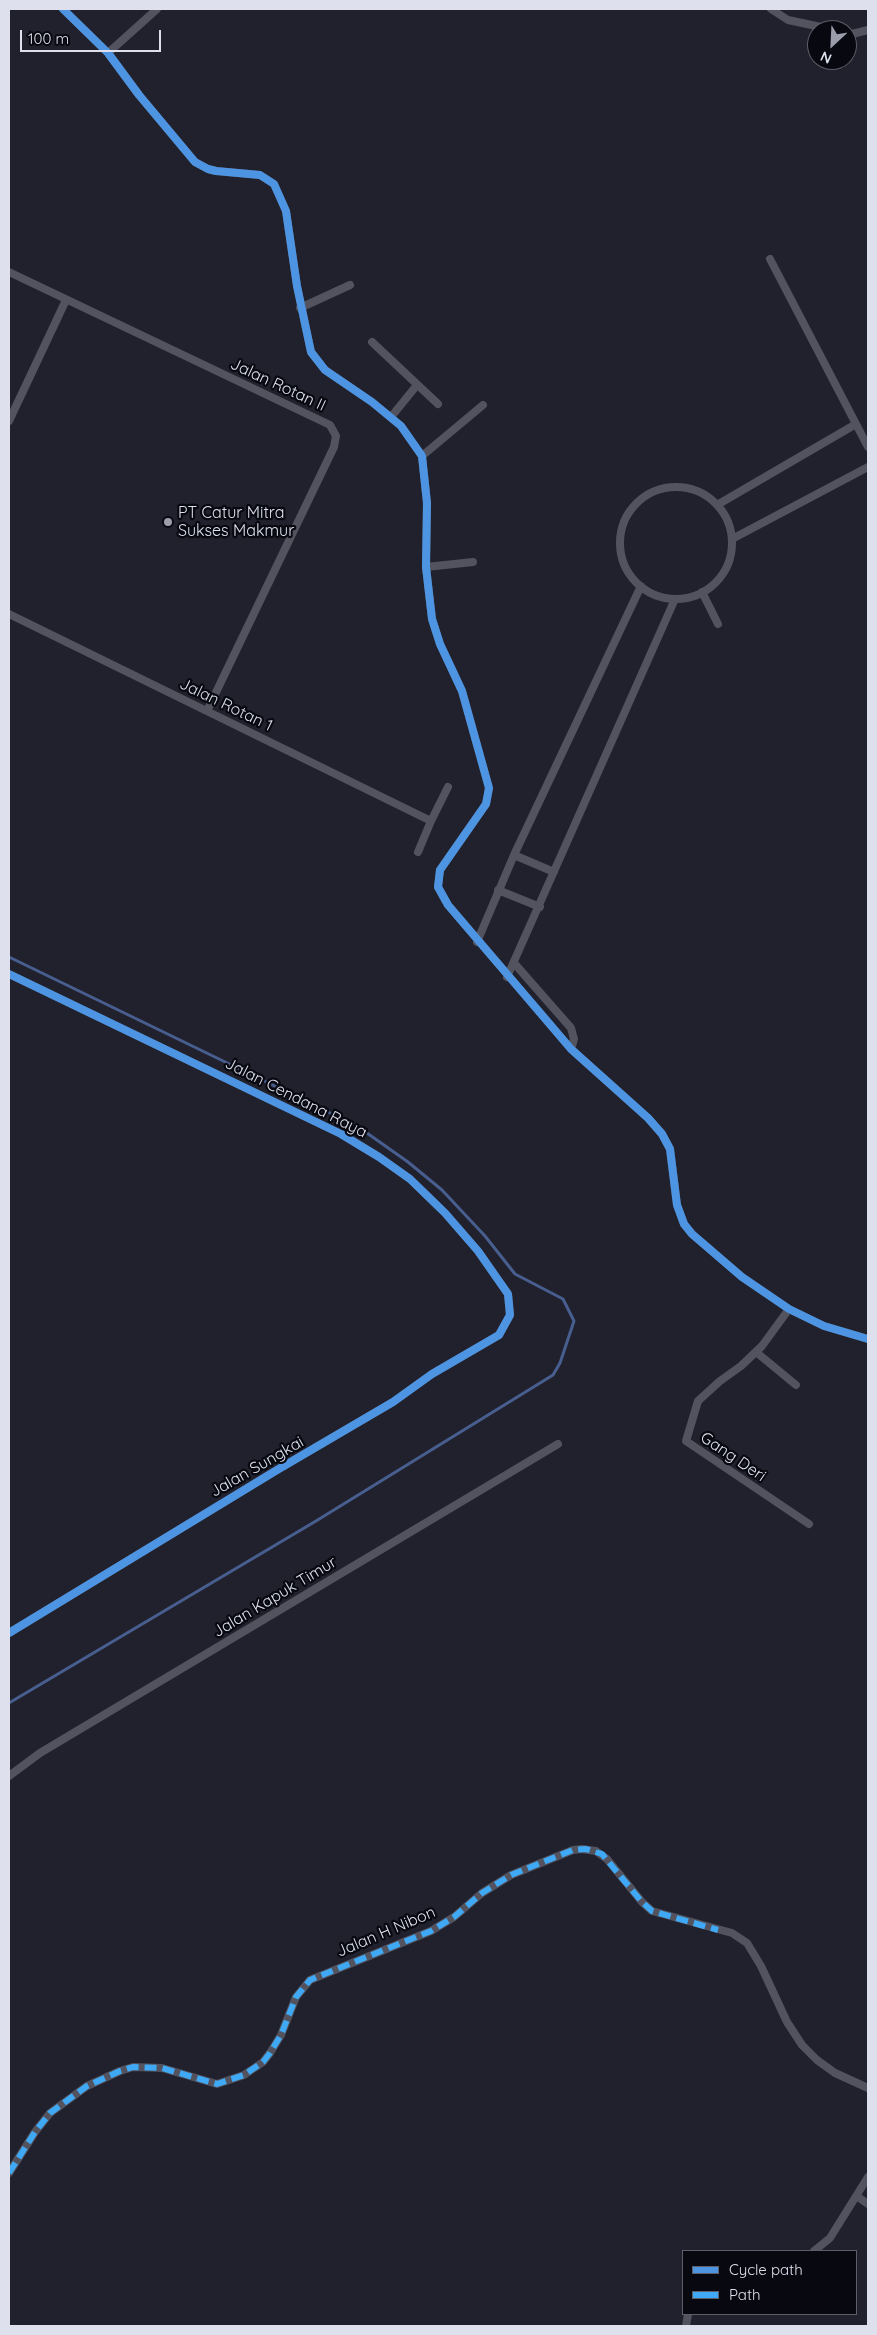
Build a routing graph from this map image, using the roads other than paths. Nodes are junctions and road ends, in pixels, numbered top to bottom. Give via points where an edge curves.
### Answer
1 (63, 9) edge
2 (157, 9) edge
3 (771, 9) edge
4 (807, 24) edge
5 (108, 53) junction
6 (770, 259) dead end
7 (9, 272) edge
8 (350, 285) dead end
9 (66, 300) junction
10 (300, 308) junction
11 (372, 342) dead end
12 (417, 384) junction
13 (438, 404) dead end
14 (483, 406) dead end
15 (391, 417) junction
16 (9, 422) edge
17 (856, 424) junction
18 (868, 447) edge
19 (422, 456) junction
20 (868, 466) edge
21 (717, 505) junction
22 (732, 539) junction
23 (473, 562) dead end
24 (426, 568) junction
25 (641, 586) junction
26 (702, 592) junction
27 (675, 598) junction
28 (9, 614) edge
29 (718, 624) dead end
30 (207, 711) junction
31 (448, 787) dead end
32 (430, 821) junction
33 (418, 852) dead end
34 (514, 854) junction
35 (554, 872) junction
36 (498, 890) junction
37 (540, 907) junction
38 (478, 942) junction
39 (514, 963) junction
40 (9, 974) edge
41 (507, 977) junction
42 (571, 1049) junction
43 (789, 1309) junction
44 (510, 1315) joint
45 (868, 1339) edge
46 (756, 1352) junction
47 (796, 1385) dead end
48 (558, 1444) dead end
49 (808, 1524) dead end
50 (9, 1633) edge
51 (9, 1776) edge
52 (868, 2088) edge
53 (9, 2173) edge
54 (868, 2177) edge
55 (858, 2197) junction
56 (868, 2204) edge
57 (815, 2250) edge

1 - 5 street
2 - 5 street
3 - 4 street via 788,20
5 - 10 street via 195,162 208,170 260,175 274,184 286,211
6 - 17 street
7 - 9 street, Jalan Rotan II
8 - 10 street
9 - 16 street
9 - 30 street, Jalan Rotan II via 330,425 336,436 334,447
10 - 15 street via 308,344 317,361
11 - 12 street
12 - 13 street
12 - 15 street
14 - 19 street
15 - 19 street via 410,436
17 - 18 street
17 - 21 street
19 - 24 street via 427,503
20 - 22 street
21 - 22 street via 727,521
21 - 25 street via 702,494 676,487 649,493 634,504 621,528 620,547 624,565
22 - 26 street via 727,566 717,581
23 - 24 street
24 - 38 street via 435,631 462,691 490,788 486,804 443,866 438,882 448,905
25 - 27 street via 657,595
25 - 34 street
26 - 27 street
26 - 29 street
27 - 35 street
28 - 30 street, Jalan Rotan 1
30 - 32 street, Jalan Rotan 1
31 - 32 street
32 - 33 street
34 - 35 street
34 - 36 street
35 - 37 street
36 - 37 street
36 - 38 street
37 - 39 street
38 - 41 street
39 - 41 street
39 - 42 street via 570,1028 574,1039
40 - 44 street, Jalan Cendana Raya via 334,1130 379,1157 446,1213 478,1251 508,1294
41 - 42 street
42 - 43 street via 662,1134 670,1149 677,1205 684,1224 697,1240 742,1277
43 - 45 street via 824,1326
43 - 46 street, Gang Deri
44 - 50 street, Jalan Sungkai via 499,1335
46 - 47 street
46 - 49 street, Gang Deri via 698,1401 686,1441
48 - 51 street, Jalan Kapuk Timur via 49,1748
52 - 53 street, Jalan H Nibon via 835,2073 802,2045 747,1943 732,1934 652,1911 608,1859 596,1851 582,1849 511,1875 431,1931 310,1980 296,1997 270,2053 244,2075 218,2084 162,2068 133,2067 87,2086 45,2118
54 - 55 street
55 - 56 street
55 - 57 street via 830,2238

